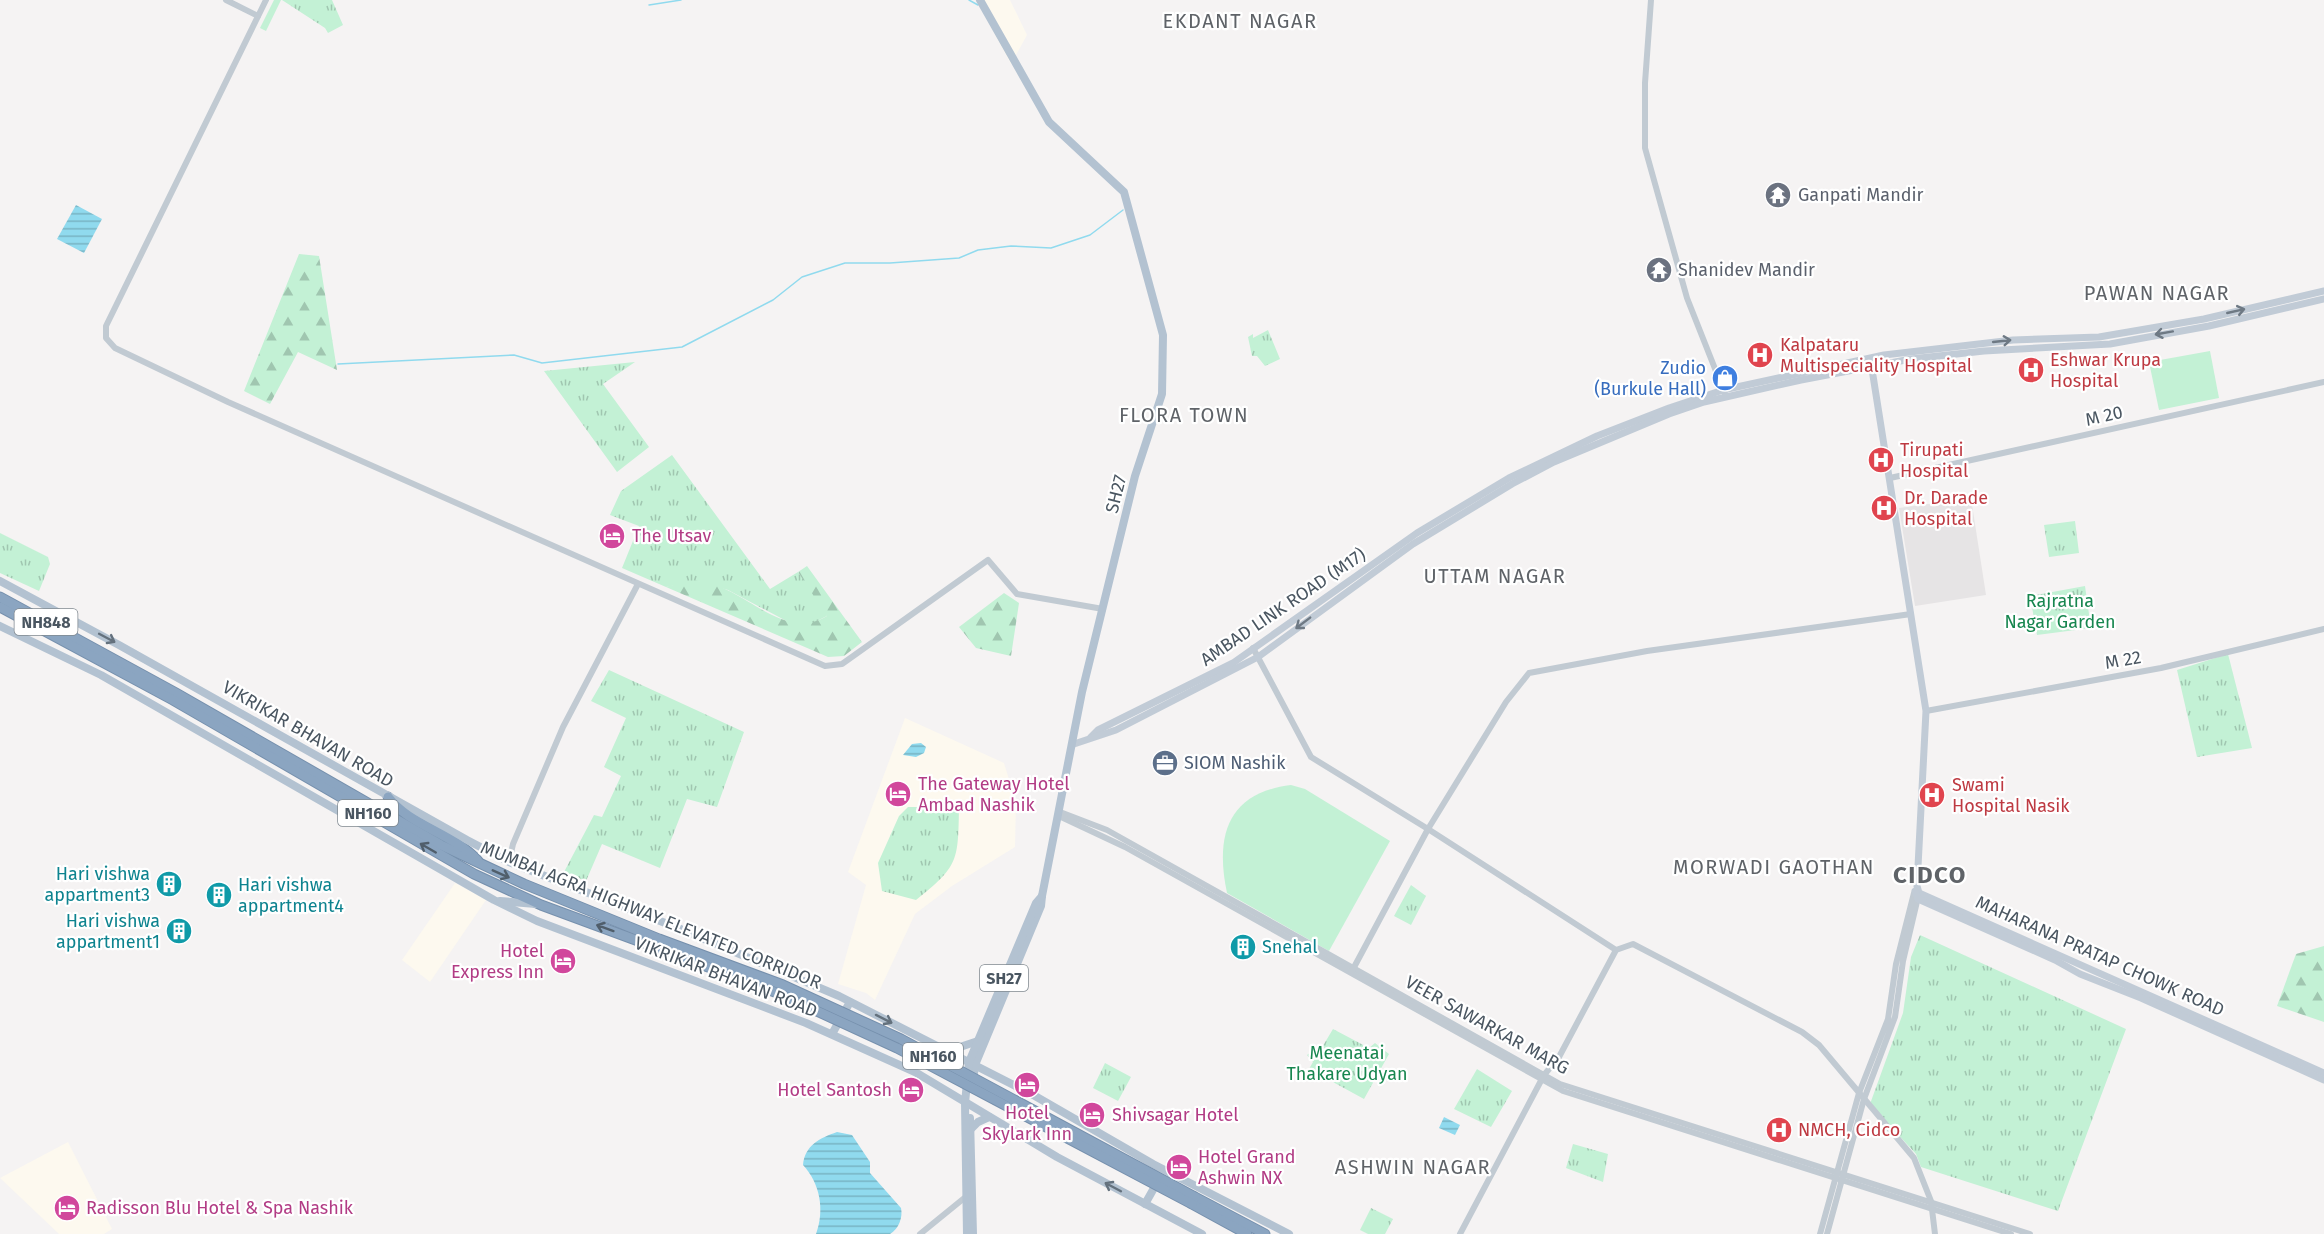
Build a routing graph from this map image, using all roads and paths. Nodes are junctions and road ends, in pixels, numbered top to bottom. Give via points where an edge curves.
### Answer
1 (226, 0) edge
2 (266, 0) edge
3 (980, 0) edge
4 (1651, 0) edge
5 (258, 16) junction
6 (2324, 291) edge
7 (2324, 299) edge
8 (1870, 358) junction
9 (1872, 367) junction
10 (2324, 382) edge
11 (1725, 394) junction
12 (1890, 478) junction
13 (1439, 524) junction
14 (0, 581) edge
15 (638, 584) junction
16 (0, 597) edge
17 (0, 607) edge
18 (1103, 609) junction
19 (1911, 614) junction
20 (0, 626) edge
21 (2324, 629) edge
22 (1253, 648) junction
23 (90, 650) junction
24 (1258, 657) junction
25 (1926, 711) junction
26 (1090, 739) junction
27 (1074, 744) junction
28 (388, 797) junction
29 (1059, 814) junction
30 (1428, 829) junction
31 (509, 862) junction
32 (481, 865) junction
33 (1917, 893) junction
34 (1042, 896) junction
35 (494, 900) junction
36 (541, 905) junction
37 (659, 944) junction
38 (1616, 950) junction
39 (1352, 970) junction
40 (850, 1002) junction
41 (832, 1035) junction
42 (978, 1041) junction
43 (948, 1051) junction
44 (972, 1064) junction
45 (2324, 1073) edge
46 (1542, 1078) junction
47 (2324, 1080) edge
48 (1859, 1093) junction
49 (1864, 1099) junction
50 (967, 1104) junction
51 (989, 1117) junction
52 (970, 1130) junction
53 (1165, 1170) junction
54 (1839, 1177) junction
55 (969, 1195) junction
56 (1145, 1204) junction
57 (1932, 1204) junction
58 (920, 1234) edge
59 (967, 1234) edge
60 (973, 1234) edge
61 (1202, 1234) edge
62 (1247, 1234) edge
63 (1264, 1234) edge
64 (1289, 1234) edge
65 (1460, 1234) edge
66 (1820, 1234) edge
67 (1827, 1234) edge
68 (1935, 1234) edge
69 (2012, 1234) edge
70 (2031, 1234) edge

1 - 5 street
2 - 5 street
3 - 18 main road, SH27 / SH27 via 1049,122 1124,192 1163,335 1162,394 1135,476
4 - 11 street via 1645,148 1688,298
5 - 15 street via 106,326 106,338 115,348 228,402
8 -> 6 main road, AMBAD LINK ROAD (M17) via 2013,340 2099,337
7 -> 9 main road, AMBAD LINK ROAD (M17) via 2110,344 1976,352
8 - 9 main road
8 - 11 main road, AMBAD LINK ROAD (M17)
9 - 11 main road, AMBAD LINK ROAD (M17)
9 - 12 main road
10 - 12 street, M 20
11 - 13 main road, AMBAD LINK ROAD (M17) via 1638,419 1546,459
12 - 19 main road
13 - 22 main road, AMBAD LINK ROAD (M17)
13 -> 24 main road, AMBAD LINK ROAD (M17)
14 -> 28 main road, VIKRIKAR BHAVAN ROAD
15 - 18 street via 833,667 878,640 988,560 1017,594
15 - 31 street via 563,727
16 - 23 highway, MUMBAI AGRA HIGHWAY ELEVATED CORRIDOR / NH848
17 - 23 highway, MUMBAI AGRA HIGHWAY ELEVATED CORRIDOR / NH848
18 - 27 main road, SH27 / SH27 via 1082,692
19 - 25 main road
19 - 30 street via 1647,651 1529,673 1506,702
20 - 35 main road, VIKRIKAR BHAVAN ROAD via 101,675
21 - 25 street, M 22 via 2161,668
22 - 24 street
22 - 26 main road, AMBAD LINK ROAD (M17) via 1233,663 1098,730
23 - 32 highway, MUMBAI AGRA HIGHWAY ELEVATED CORRIDOR / NH160
36 -> 23 highway, MUMBAI AGRA HIGHWAY ELEVATED CORRIDOR / NH160 via 435,852
24 - 26 main road, AMBAD LINK ROAD (M17) via 1116,730
24 - 30 street via 1311,758
25 - 33 main road
26 - 27 main road
27 - 29 main road, SH27 / SH27
28 - 31 main road, VIKRIKAR BHAVAN ROAD
28 - 32 highway via 396,807 468,850
29 - 34 main road, SH27 / SH27
29 - 39 street, VEER SAWARKAR MARG
30 - 38 street
30 - 39 street
31 - 40 main road, VIKRIKAR BHAVAN ROAD via 678,928
32 -> 37 highway, MUMBAI AGRA HIGHWAY ELEVATED CORRIDOR / NH160
33 - 45 main road, MAHARANA PRATAP CHOWK ROAD
33 - 47 main road, MAHARANA PRATAP CHOWK ROAD via 2080,974
33 - 48 street via 1896,964 1888,1019
33 - 49 street via 1895,1017
34 - 42 main road, SH27 / SH27
34 - 44 main road
35 - 36 main road
35 - 41 main road, VIKRIKAR BHAVAN ROAD via 537,921
37 -> 36 highway, MUMBAI AGRA HIGHWAY ELEVATED CORRIDOR / NH160
37 - 62 highway, MUMBAI AGRA HIGHWAY ELEVATED CORRIDOR / NH160, bridge via 780,993 897,1048
37 - 63 highway, MUMBAI AGRA HIGHWAY ELEVATED CORRIDOR / NH160, bridge via 783,985 901,1040
38 - 46 street via 1559,1057
38 - 48 street via 1633,944 1802,1032 1819,1045
39 - 46 street, VEER SAWARKAR MARG
40 - 41 main road
40 -> 43 main road, VIKRIKAR BHAVAN ROAD
41 - 50 main road, VIKRIKAR BHAVAN ROAD via 915,1072
42 - 43 main road
42 - 44 main road, SH27 / SH27
43 - 44 main road, VIKRIKAR BHAVAN ROAD
44 - 50 main road, SH27 / SH27
44 - 53 main road, VIKRIKAR BHAVAN ROAD
46 - 54 street, VEER SAWARKAR MARG
46 - 65 street
48 - 49 street
48 - 54 street
49 - 54 street
49 - 57 street via 1914,1158
50 - 51 main road, VIKRIKAR BHAVAN ROAD
50 - 52 main road
50 - 55 main road, SH27
51 - 52 main road
56 -> 51 main road, VIKRIKAR BHAVAN ROAD
52 - 55 main road
53 - 56 main road
53 - 64 main road, VIKRIKAR BHAVAN ROAD
54 - 57 street, VEER SAWARKAR MARG
54 - 66 street
54 - 67 street
55 - 58 street
55 - 59 main road, SH27
55 - 60 main road
56 - 61 main road, VIKRIKAR BHAVAN ROAD
57 - 68 street
57 - 69 street, VEER SAWARKAR MARG
57 - 70 street, VEER SAWARKAR MARG

